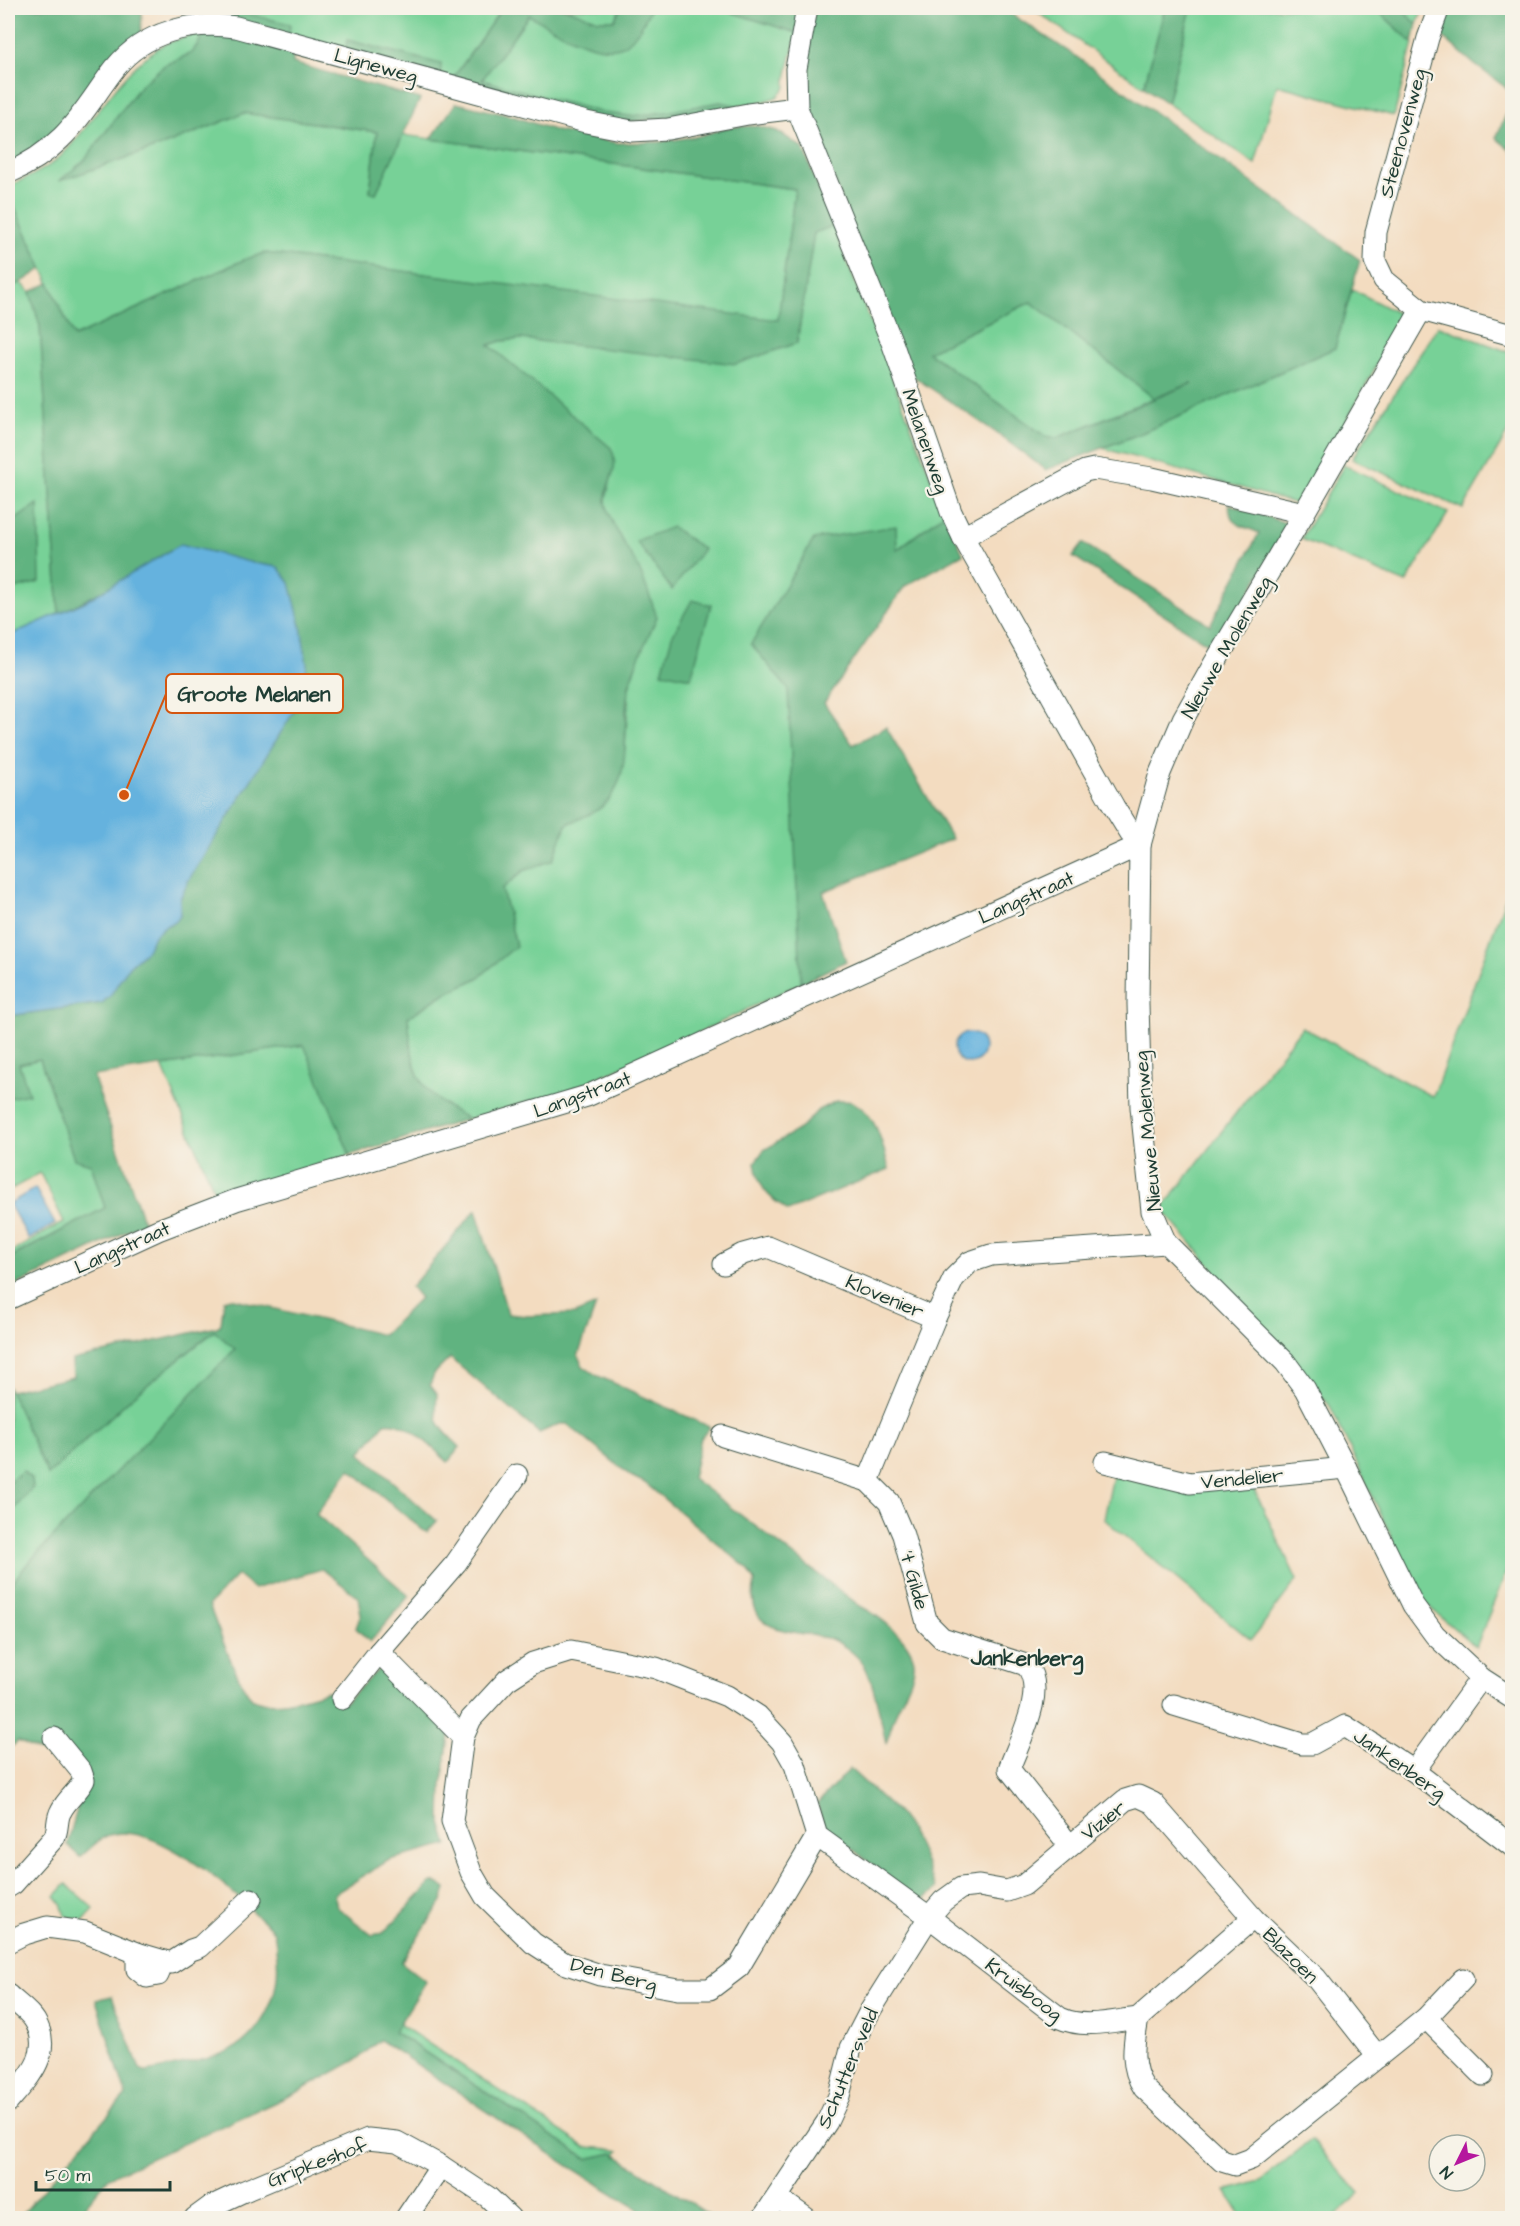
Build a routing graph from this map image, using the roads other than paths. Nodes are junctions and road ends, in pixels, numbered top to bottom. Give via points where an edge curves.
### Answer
1 (807, 8) edge
2 (1439, 8) edge
3 (797, 108) junction
4 (8, 173) edge
5 (1421, 310) junction
6 (1512, 335) edge
7 (1304, 513) junction
8 (963, 537) junction
9 (1140, 845) junction
10 (1166, 1243) junction
11 (724, 1264) dead end
12 (8, 1299) edge
13 (935, 1318) junction
14 (723, 1436) dead end
15 (1104, 1462) dead end
16 (1346, 1468) junction
17 (517, 1475) dead end
18 (868, 1480) junction
19 (379, 1652) junction
20 (1481, 1678) junction
21 (1512, 1698) edge
22 (342, 1699) dead end
23 (1174, 1705) dead end
24 (463, 1737) junction
25 (54, 1738) dead end
26 (1414, 1771) junction
27 (817, 1836) junction
28 (1070, 1846) junction
29 (1512, 1846) edge
30 (8, 1887) edge
31 (251, 1899) dead end
32 (929, 1917) junction
33 (1252, 1917) junction
34 (8, 1942) edge
35 (1463, 1979) dead end
36 (8, 1995) edge
37 (1138, 2018) junction
38 (1426, 2018) junction
39 (1378, 2057) junction
40 (1484, 2075) dead end
41 (8, 2102) edge
42 (441, 2166) junction
43 (778, 2198) junction
44 (195, 2218) edge
45 (406, 2218) edge
46 (510, 2218) edge
47 (763, 2218) edge
48 (806, 2218) edge

1 - 3 street, Melanenweg via 796,69
2 - 5 street, Steenovenweg via 1376,232 1375,261 1384,280
3 - 4 street, Ligneweg via 632,131 236,27 195,25 159,34 138,47 117,66 61,139
3 - 8 street, Melanenweg via 893,345
5 - 6 street
5 - 7 street, Nieuwe Molenweg
7 - 8 street via 1152,478 1094,469
7 - 9 street, Nieuwe Molenweg via 1183,719 1160,773
8 - 9 street, Melanenweg via 1114,807
9 - 10 street, Nieuwe Molenweg via 1141,1107 1152,1211
9 - 12 street, Langstraat via 587,1096 236,1200 158,1230
10 - 13 street, Klovenier via 991,1255 970,1262 954,1278
10 - 16 street, Nieuwe Molenweg via 1285,1362 1305,1389
11 - 13 street, Klovenier via 768,1247
13 - 18 street
14 - 18 street, 't Gilde
15 - 16 street, Vendelier via 1190,1483
16 - 20 street, Nieuwe Molenweg via 1413,1605 1435,1635
17 - 19 street via 456,1563
18 - 28 street, 't Gilde via 889,1502 903,1535 927,1623 942,1638 1026,1665 1032,1672 1034,1702 1009,1768
19 - 22 street
19 - 24 street
20 - 21 street, Nieuwe Molenweg
20 - 26 street
23 - 26 street, Jankenberg via 1302,1744 1312,1744 1345,1726
24 - 27 street, Den Berg via 471,1719 507,1680 533,1663 571,1651 656,1668 727,1696 758,1716 782,1742 795,1765
24 - 27 street, Den Berg via 452,1821 471,1872 485,1896 533,1943 564,1963 600,1975 678,1989 710,1989 739,1967
25 - 30 street via 84,1779 60,1811 54,1838
26 - 29 street, Jankenberg
27 - 32 street
28 - 32 street, Vizier via 1024,1885 1007,1891 979,1886 961,1888
28 - 33 street, Vizier via 1125,1800 1138,1796 1153,1803
31 - 34 street via 200,1947 171,1963 85,1932 47,1927
32 - 37 street, Kruisboog via 1060,2018 1085,2024
32 - 43 street, Schuttersveld via 870,2011 851,2048 839,2096 827,2122
33 - 37 street, Blazoen
33 - 39 street, Blazoen via 1316,1978
35 - 38 street
36 - 41 street via 34,2019 41,2046 32,2074
37 - 39 street via 1133,2052 1138,2079 1222,2161 1235,2165 1251,2159
38 - 39 street
38 - 40 street
42 - 44 street, Gripkeshof via 397,2142 368,2139 242,2192
42 - 45 street
42 - 46 street, Gripkeshof via 488,2197
43 - 47 street, Schuttersveld
43 - 48 street

